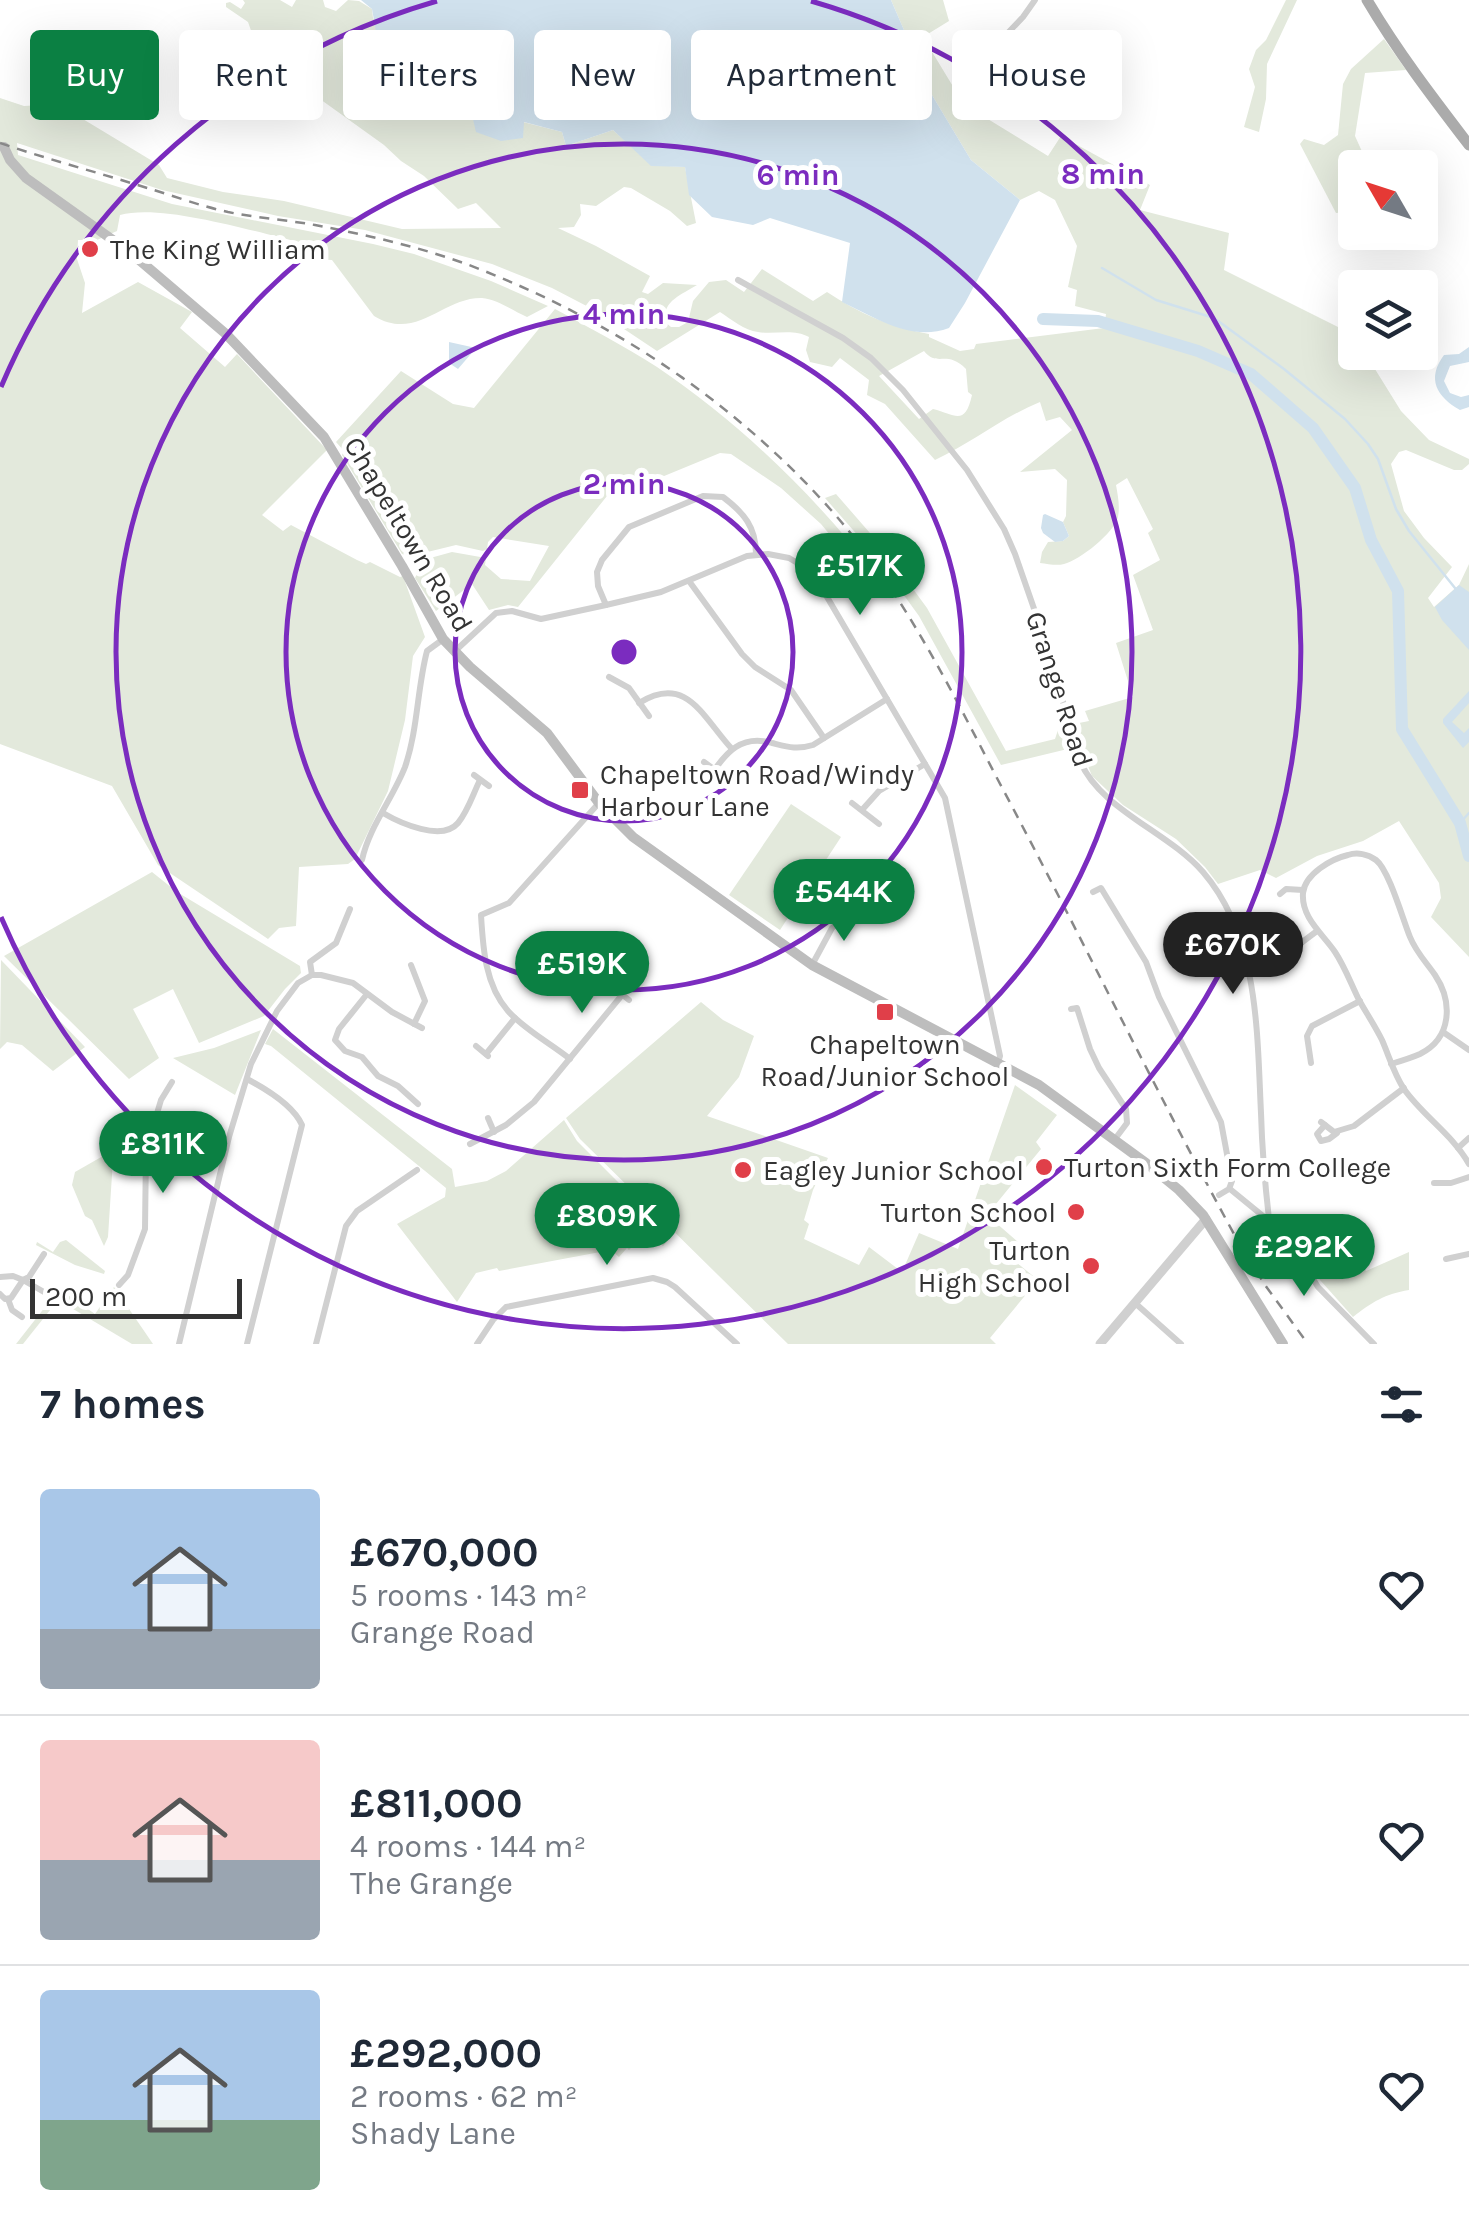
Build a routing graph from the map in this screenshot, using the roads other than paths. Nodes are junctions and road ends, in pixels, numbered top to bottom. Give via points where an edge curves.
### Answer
1 (1035, 0) edge
2 (1367, 0) edge
3 (1011, 30) edge
4 (2, 140) edge
5 (1469, 145) edge
6 (738, 280) dead end
7 (756, 554) junction
8 (689, 581) junction
9 (606, 605) junction
10 (444, 639) junction
11 (454, 652) junction
12 (609, 677) dead end
13 (887, 700) junction
14 (640, 702) junction
15 (649, 716) dead end
16 (824, 738) junction
17 (732, 749) junction
18 (704, 762) dead end
19 (925, 764) junction
20 (489, 786) dead end
21 (599, 803) junction
22 (852, 803) dead end
23 (862, 810) junction
24 (383, 813) junction
25 (879, 824) dead end
26 (362, 860) dead end
27 (1281, 889) dead end
28 (1303, 890) junction
29 (1093, 892) dead end
30 (860, 907) dead end
31 (350, 909) dead end
32 (1317, 931) junction
33 (1300, 944) dead end
34 (812, 965) junction
35 (312, 975) junction
36 (404, 977) dead end
37 (614, 988) dead end
38 (367, 994) junction
39 (1360, 1001) junction
40 (1071, 1010) dead end
41 (514, 1018) junction
42 (414, 1024) junction
43 (422, 1028) dead end
44 (1443, 1032) junction
45 (476, 1046) dead end
46 (1469, 1050) edge
47 (570, 1059) junction
48 (998, 1063) junction
49 (1392, 1064) junction
50 (1311, 1065) dead end
51 (247, 1078) junction
52 (172, 1082) dead end
53 (1404, 1088) junction
54 (418, 1104) dead end
55 (488, 1118) dead end
56 (494, 1132) junction
57 (1338, 1132) junction
58 (1469, 1138) edge
59 (1115, 1139) junction
60 (470, 1144) dead end
61 (1458, 1148) junction
62 (1469, 1164) edge
63 (417, 1170) dead end
64 (1469, 1177) edge
65 (1439, 1180) dead end
66 (1229, 1189) junction
67 (1219, 1195) dead end
68 (1266, 1196) junction
69 (1248, 1204) junction
70 (1203, 1216) junction
71 (1269, 1219) junction
72 (44, 1254) dead end
73 (1469, 1254) edge
74 (1444, 1259) dead end
75 (0, 1276) edge
76 (23, 1280) junction
77 (119, 1284) dead end
78 (44, 1292) dead end
79 (0, 1294) edge
80 (8, 1299) junction
81 (1135, 1303) junction
82 (22, 1317) dead end
83 (731, 1342) edge
84 (179, 1344) edge
85 (247, 1344) edge
86 (316, 1344) edge
87 (477, 1344) edge
88 (1100, 1344) edge
89 (1180, 1344) edge
90 (1283, 1344) edge
91 (1374, 1344) edge

1 - 3 street
2 - 5 main road
4 - 10 main road, Chapeltown Road via 26,178 226,334 324,437
6 - 68 street, Grange Road via 871,358 953,452 1015,554 1086,777 1187,856 1225,905 1240,937 1254,1009
7 - 8 street
7 - 9 street via 747,519 723,497 703,496 628,527 596,572
7 - 13 street via 789,558 810,573
8 - 9 street
8 - 16 street via 742,654 791,690
9 - 11 street via 541,619 502,612
10 - 11 main road, Chapeltown Road
10 - 24 street via 426,655 411,746
11 - 21 main road, Chapeltown Road via 548,733
12 - 14 street
13 - 16 street
13 - 19 street
14 - 15 street
14 - 17 street via 664,692 687,697
16 - 17 street via 804,748 761,741
17 - 18 street via 713,772
19 - 23 street via 879,791
19 - 48 street via 948,810
20 - 24 street via 477,778 451,829 408,825
21 - 34 main road, Chapeltown Road via 658,857
21 - 41 street via 509,903 482,915 486,965
22 - 23 street
23 - 25 street
24 - 26 street
27 - 28 street
28 - 32 street
28 - 44 street via 1321,868 1351,854 1366,854 1383,867 1414,947 1446,998
29 - 66 street via 1101,888 1146,962 1221,1122
30 - 34 street via 835,925
31 - 35 street via 336,943 310,962
32 - 33 street
32 - 39 street
34 - 48 main road, Chapeltown Road
35 - 38 street
35 - 51 street via 277,1011
36 - 42 street via 413,969 425,1002
37 - 47 street via 626,997
38 - 42 street
38 - 54 street via 336,1040
39 - 49 street
39 - 50 street via 1312,1026 1306,1041
40 - 59 street via 1077,1008 1095,1059 1126,1109 1127,1123
41 - 45 street via 487,1055
41 - 47 street
42 - 43 street
44 - 46 street
44 - 49 street via 1422,1054
47 - 56 street via 534,1102
48 - 59 main road, Chapeltown Road
49 - 53 street
51 - 84 street
51 - 85 street via 302,1125
52 - 77 street via 146,1150 146,1229
53 - 57 street
53 - 61 street
55 - 56 street
56 - 60 street
57 - 57 street via 1323,1124 1317,1134 1322,1141
58 - 61 street
59 - 70 main road, Chapeltown Road
61 - 62 street
63 - 86 street via 346,1226
64 - 65 street
66 - 67 street
66 - 69 street
68 - 69 street
68 - 71 street, Grange Road
69 - 71 street
70 - 81 street
70 - 90 main road, Chapeltown Road
71 - 91 street via 1318,1288
72 - 76 street
73 - 74 street
75 - 76 street
76 - 78 street
76 - 80 street
79 - 80 street
80 - 82 street
81 - 88 street
81 - 89 street
83 - 87 street via 675,1287 652,1278 506,1307

